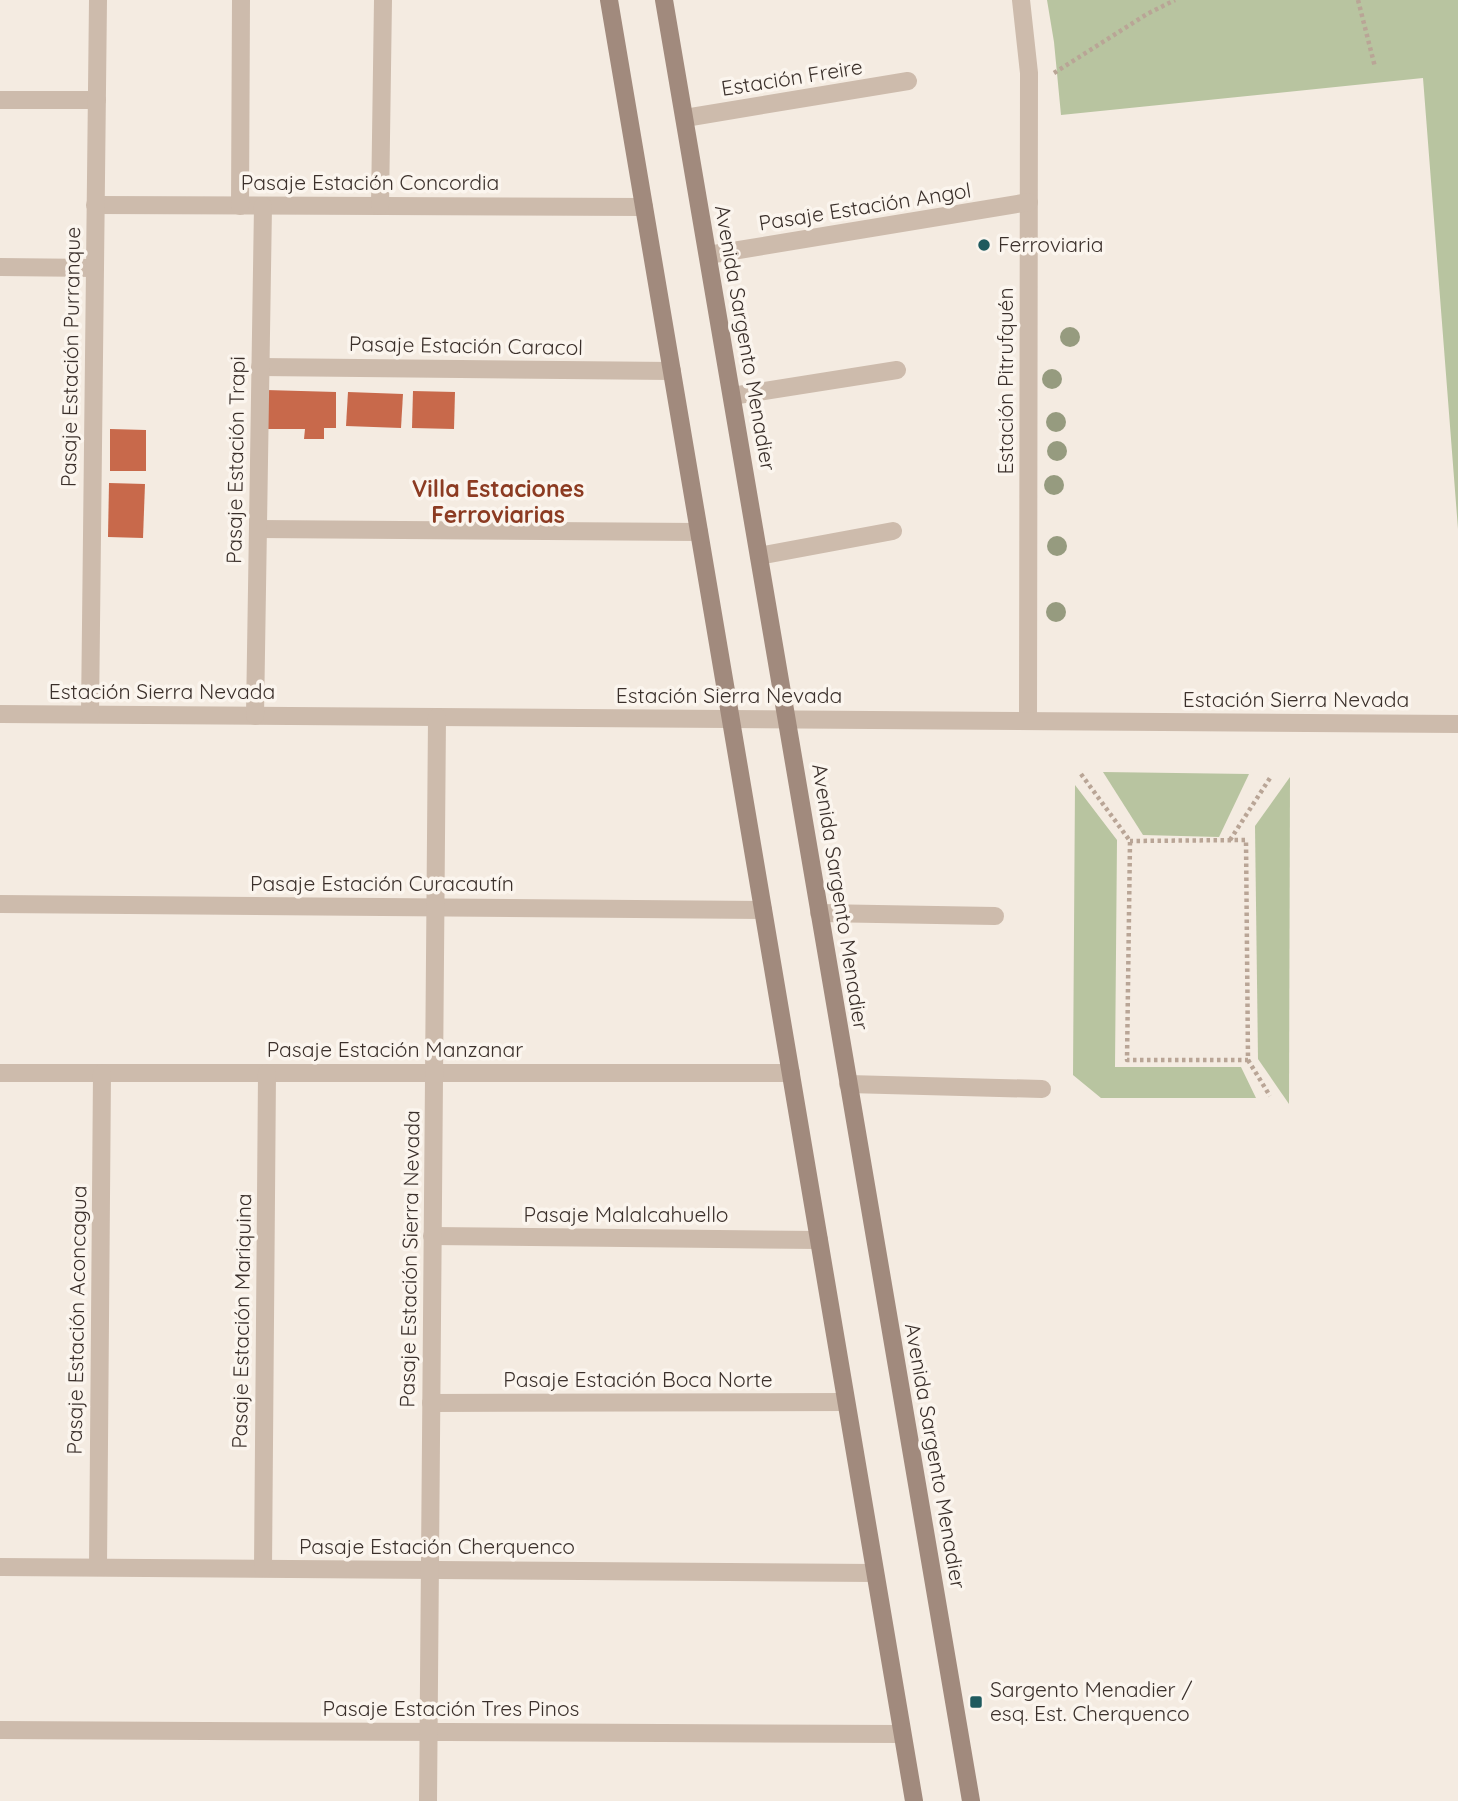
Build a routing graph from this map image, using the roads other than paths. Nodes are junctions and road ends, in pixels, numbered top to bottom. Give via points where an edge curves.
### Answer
1 (98, 0) edge
2 (241, 0) edge
3 (383, 0) edge
4 (609, 0) edge
5 (664, 0) edge
6 (1021, 0) edge
7 (908, 81) dead end
8 (0, 100) edge
9 (97, 100) junction
10 (685, 118) junction
11 (1029, 202) junction
12 (95, 205) junction
13 (240, 206) junction
14 (263, 206) junction
15 (380, 206) junction
16 (644, 207) junction
17 (708, 255) junction
18 (0, 267) edge
19 (95, 268) junction
20 (260, 367) junction
21 (897, 370) dead end
22 (672, 371) junction
23 (732, 396) junction
24 (258, 528) junction
25 (893, 531) dead end
26 (699, 532) junction
27 (759, 556) junction
28 (0, 714) edge
29 (90, 714) junction
30 (255, 716) junction
31 (437, 717) junction
32 (731, 719) junction
33 (788, 719) junction
34 (1028, 721) junction
35 (1458, 724) edge
36 (0, 904) edge
37 (435, 908) junction
38 (763, 911) junction
39 (820, 913) junction
40 (995, 916) dead end
41 (0, 1073) edge
42 (102, 1073) junction
43 (267, 1073) junction
44 (434, 1073) junction
45 (791, 1073) junction
46 (848, 1084) junction
47 (1042, 1089) dead end
48 (432, 1236) junction
49 (819, 1240) junction
50 (846, 1402) junction
51 (431, 1403) junction
52 (0, 1567) edge
53 (98, 1567) junction
54 (263, 1569) junction
55 (430, 1570) junction
56 (875, 1573) junction
57 (0, 1730) edge
58 (429, 1732) junction
59 (902, 1734) junction
60 (428, 1801) edge
61 (914, 1801) edge
62 (971, 1801) edge

1 - 9 street, Pasaje Estación Purranque
2 - 13 street
3 - 15 street
4 - 16 street
5 - 10 street, Avenida Sargento Menadier
6 - 11 street, Estación Pitrufquén via 1029,74
7 - 10 street, Estación Freire
8 - 9 street
9 - 12 street, Pasaje Estación Purranque
10 - 17 street, Avenida Sargento Menadier
11 - 17 street, Pasaje Estación Angol
11 - 34 street, Estación Pitrufquén
12 - 13 street, Pasaje Estación Concordia
12 - 19 street, Pasaje Estación Purranque
13 - 14 street, Pasaje Estación Concordia
14 - 15 street, Pasaje Estación Concordia
14 - 20 street, Pasaje Estación Trapi
15 - 16 street, Pasaje Estación Concordia
16 - 22 street
17 - 23 street, Avenida Sargento Menadier
18 - 19 street
19 - 29 street, Pasaje Estación Purranque
20 - 22 street, Pasaje Estación Caracol
20 - 24 street, Pasaje Estación Trapi
21 - 23 street
22 - 26 street
23 - 27 street, Avenida Sargento Menadier
24 - 26 street
24 - 30 street, Pasaje Estación Trapi
25 - 27 street
26 - 32 street
27 - 33 street, Avenida Sargento Menadier
28 - 29 street, Estación Sierra Nevada
29 - 30 street, Estación Sierra Nevada
30 - 31 street, Estación Sierra Nevada
31 - 32 street, Estación Sierra Nevada
31 - 37 street, Pasaje Estación Sierra Nevada
32 - 33 street, Estación Sierra Nevada
32 - 38 street
33 - 34 street, Estación Sierra Nevada
33 - 39 street, Avenida Sargento Menadier
34 - 35 street, Estación Sierra Nevada
36 - 37 street, Pasaje Estación Curacautín
37 - 38 street, Pasaje Estación Curacautín
37 - 44 street, Pasaje Estación Sierra Nevada
38 - 45 street
39 - 40 street
39 - 46 street, Avenida Sargento Menadier
41 - 42 street, Pasaje Estación Manzanar
42 - 43 street, Pasaje Estación Manzanar
42 - 53 street, Pasaje Estación Aconcagua
43 - 44 street, Pasaje Estación Manzanar
43 - 54 street, Pasaje Estación Mariquina
44 - 45 street, Pasaje Estación Manzanar
44 - 48 street, Pasaje Estación Sierra Nevada
45 - 49 street
46 - 47 street
46 - 62 street, Avenida Sargento Menadier
48 - 49 street, Pasaje Malalcahuello
48 - 51 street, Pasaje Estación Sierra Nevada
49 - 50 street
50 - 51 street, Pasaje Estación Boca Norte
50 - 56 street
51 - 55 street, Pasaje Estación Sierra Nevada
52 - 53 street, Pasaje Estación Cherquenco
53 - 54 street, Pasaje Estación Cherquenco
54 - 55 street, Pasaje Estación Cherquenco
55 - 56 street, Pasaje Estación Cherquenco
55 - 58 street, Pasaje Estación Sierra Nevada
56 - 59 street
57 - 58 street, Pasaje Estación Tres Pinos
58 - 59 street, Pasaje Estación Tres Pinos
58 - 60 street, Pasaje Estación Sierra Nevada
59 - 61 street

